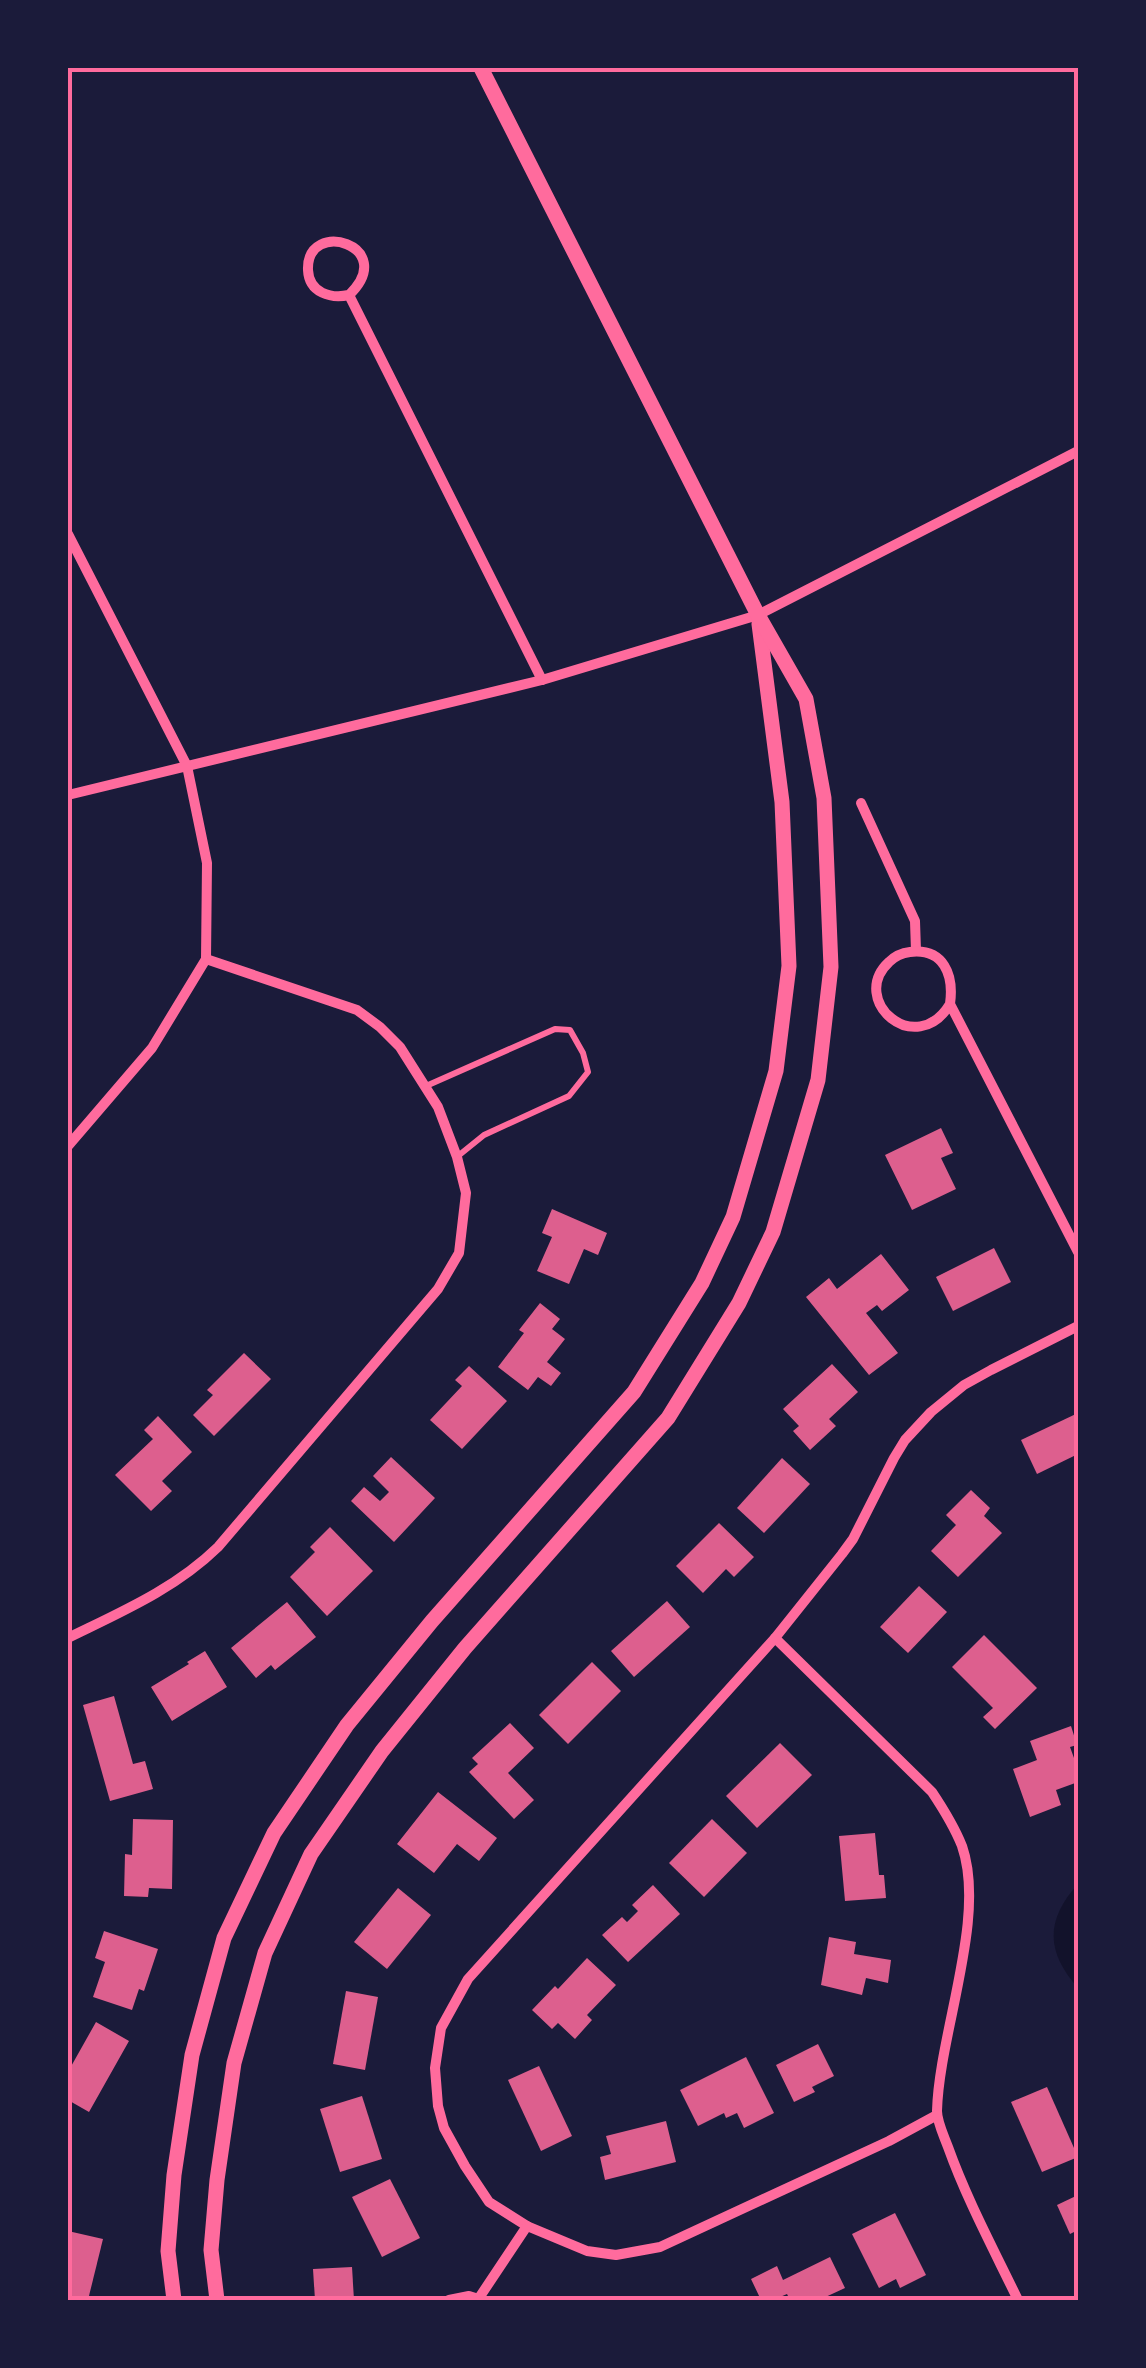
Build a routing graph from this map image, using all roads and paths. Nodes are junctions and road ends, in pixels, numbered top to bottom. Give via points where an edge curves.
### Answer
1 (480, 68) edge
2 (349, 294) junction
3 (1078, 451) edge
4 (68, 534) edge
5 (758, 615) junction
6 (542, 680) junction
7 (187, 766) junction
8 (68, 795) edge
9 (862, 802) dead end
10 (916, 951) junction
11 (206, 959) junction
12 (950, 1004) junction
13 (426, 1086) junction
14 (68, 1146) edge
15 (457, 1157) junction
16 (1078, 1252) edge
17 (1078, 1326) edge
18 (68, 1638) edge
19 (774, 1638) junction
20 (937, 2115) junction
21 (527, 2226) junction
22 (481, 2299) edge
23 (174, 2300) edge
24 (217, 2300) edge
25 (449, 2300) edge
26 (1018, 2300) edge

1 - 5 street
2 - 2 street via 365,270 362,257 350,244 320,245 309,258 316,290 335,298
2 - 6 street
3 - 5 street
4 - 7 street
5 - 6 street
5 - 23 street via 782,802 788,966 776,1071 733,1217 702,1283 634,1392 347,1725 274,1833 224,1938 192,2054 168,2251
5 - 24 street via 806,698 824,798 831,967 818,1080 773,1232 740,1303 668,1418 465,1648 382,1750 312,1854 264,1954 234,2063 211,2250
6 - 7 street
7 - 8 street
7 - 11 street via 207,863
9 - 10 street via 915,921
10 - 12 street via 944,964 953,986
10 - 12 street via 883,968 876,986 881,1007 900,1025 920,1027
11 - 13 street via 357,1010 400,1047
11 - 14 street via 152,1048
12 - 16 street
13 - 15 street
13 - 15 lane via 555,1029 570,1030 583,1053 588,1072 569,1096 484,1135
15 - 18 street via 466,1193 459,1253 430,1301 200,1564 173,1585
17 - 19 street via 978,1378 931,1412 899,1449 842,1554
19 - 20 street via 932,1792 963,1848 969,1905
19 - 21 street via 468,1979 441,2028 434,2068 444,2128 490,2202
20 - 21 street via 660,2247 587,2252
20 - 26 street
21 - 22 street
22 - 25 street

